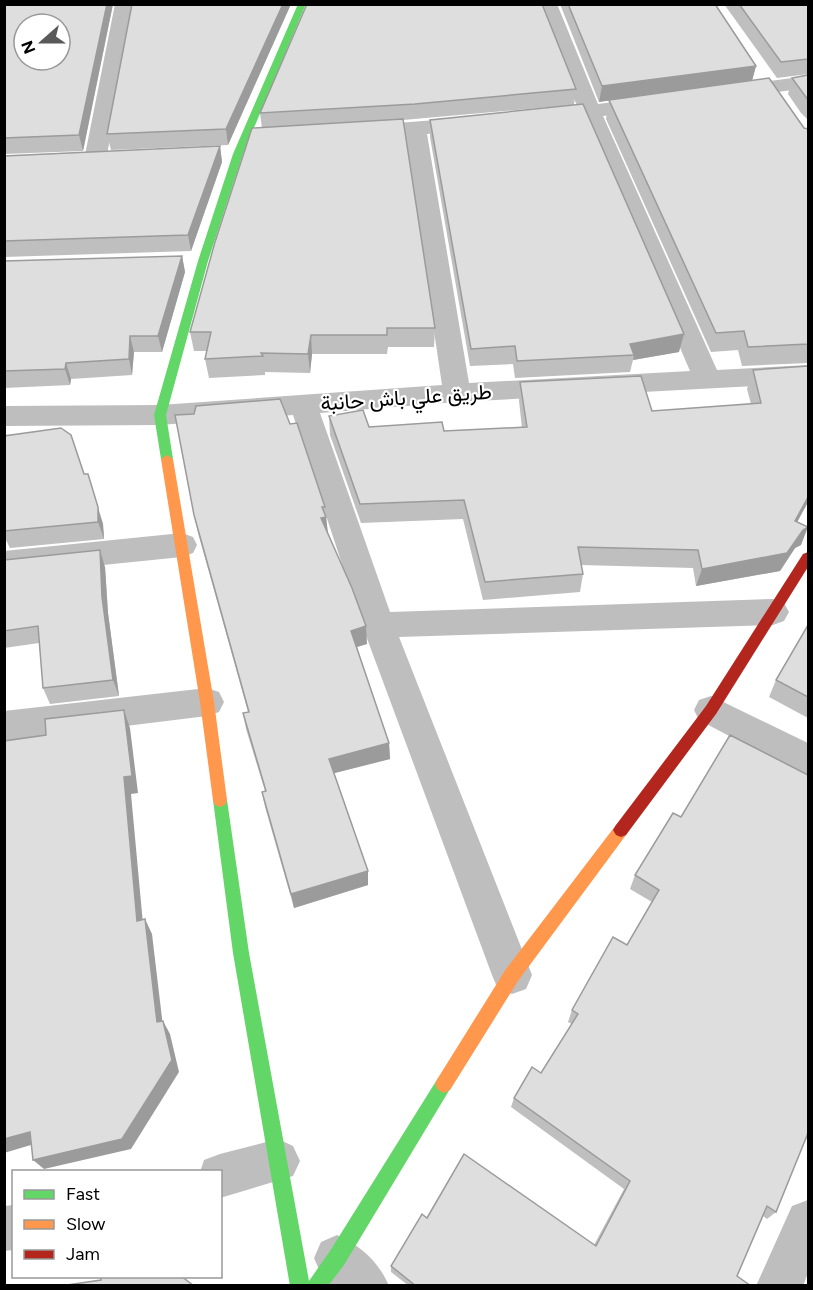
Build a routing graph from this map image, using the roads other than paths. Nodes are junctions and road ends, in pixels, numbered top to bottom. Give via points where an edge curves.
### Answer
1 (125, 4) edge
2 (302, 4) edge
3 (548, 4) edge
4 (757, 68) edge
5 (808, 82) edge
6 (770, 86) junction
7 (714, 95) edge
8 (670, 102) edge
9 (783, 104) edge
10 (590, 112) junction
11 (520, 119) edge
12 (497, 121) edge
13 (415, 129) junction
14 (344, 134) edge
15 (266, 138) edge
16 (241, 146) junction
17 (214, 155) edge
18 (119, 159) edge
19 (808, 374) edge
20 (707, 379) junction
21 (457, 393) junction
22 (303, 404) junction
23 (160, 415) junction
24 (4, 416) edge
25 (182, 545) junction
26 (808, 557) edge
27 (4, 563) edge
28 (774, 612) junction
29 (378, 625) junction
30 (207, 702) junction
31 (711, 710) junction
32 (4, 726) edge
33 (808, 760) edge
34 (512, 975) junction
35 (279, 1161) junction
36 (222, 1175) edge
37 (808, 1222) edge
38 (340, 1276) edge
39 (300, 1286) edge
40 (779, 1286) edge

1 - 18 street via 83,160
2 - 16 street
3 - 10 street
4 - 6 street
5 - 6 street
6 - 7 street
6 - 9 street
8 - 10 street
10 - 11 street
10 - 20 street
12 - 13 street
13 - 14 street
13 - 21 street
15 - 16 street
16 - 17 street
16 - 23 street via 191,261
19 - 20 street, طريق علي باش حانبة
20 - 21 street, طريق علي باش حانبة
21 - 22 street, طريق علي باش حانبة
22 - 23 street, طريق علي باش حانبة
22 - 29 street
23 - 24 street, طريق علي باش حانبة
23 - 25 street
25 - 27 street
25 - 30 street
26 - 28 street
28 - 29 street
28 - 31 street
29 - 34 street
30 - 32 street
30 - 35 street via 241,953
31 - 33 street
31 - 34 street
34 - 38 street
35 - 36 street
35 - 39 street
37 - 40 street

